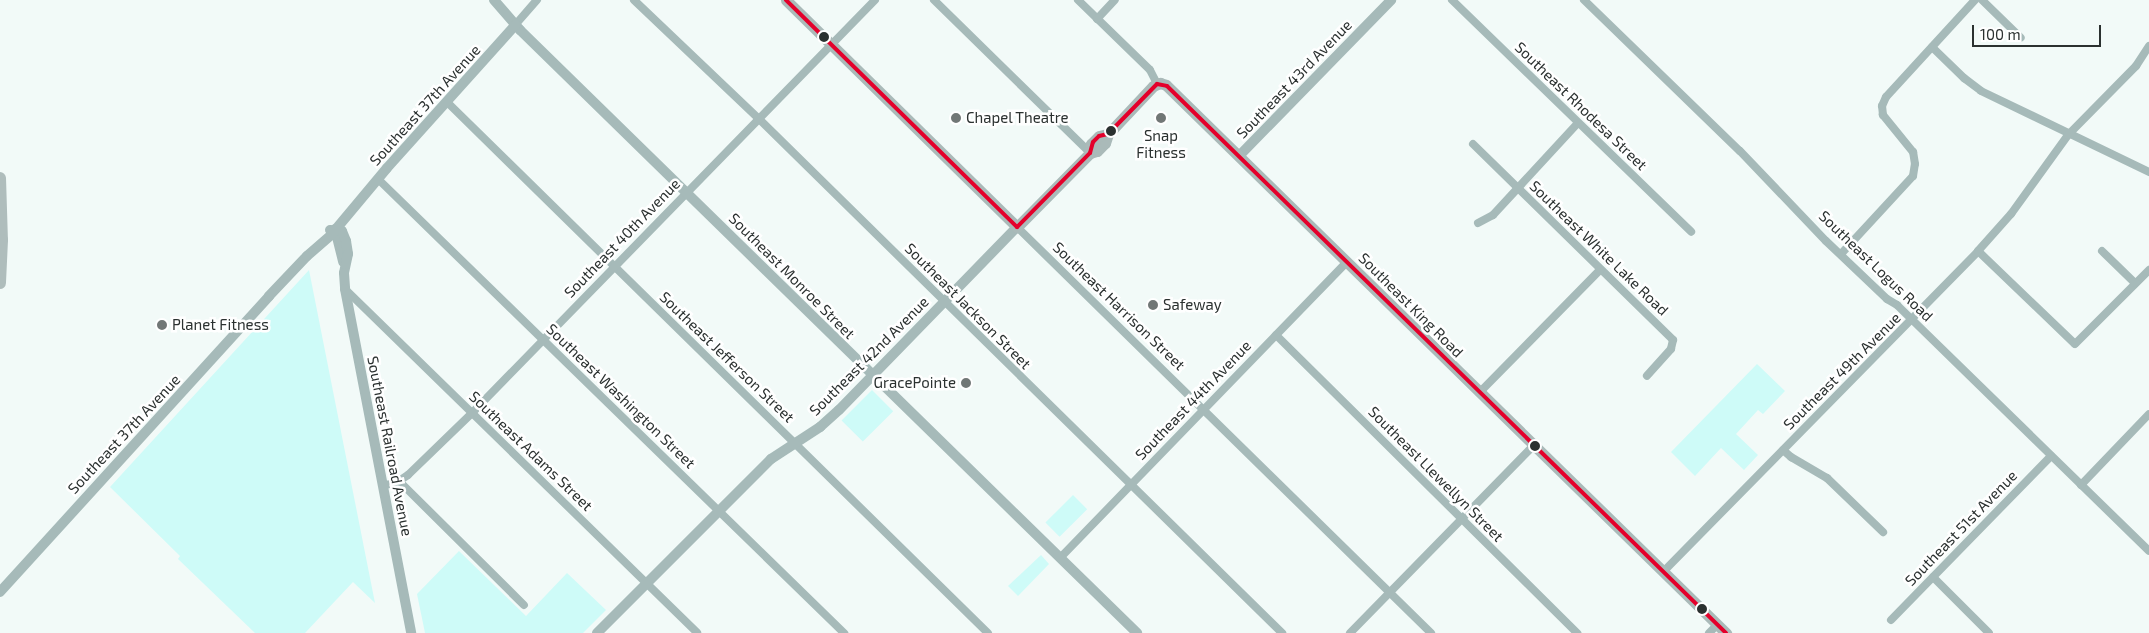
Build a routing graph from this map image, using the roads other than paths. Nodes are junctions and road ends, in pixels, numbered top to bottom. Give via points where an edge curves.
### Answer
1 (494, 0) edge
2 (537, 0) edge
3 (634, 0) edge
4 (786, 0) edge
5 (875, 0) edge
6 (934, 0) edge
7 (1078, 0) edge
8 (1115, 0) edge
9 (1390, 0) edge
10 (1452, 0) edge
11 (1584, 0) edge
12 (1976, 0) edge
13 (1982, 0) edge
14 (1097, 19) junction
15 (516, 24) junction
16 (2021, 38) dead end
17 (831, 45) junction
18 (2149, 46) edge
19 (1932, 47) junction
20 (1157, 84) junction
21 (447, 102) junction
22 (758, 118) junction
23 (1578, 123) junction
24 (2068, 135) junction
25 (1473, 144) dead end
26 (1090, 153) junction
27 (1239, 156) junction
28 (2149, 172) edge
29 (0, 178) edge
30 (378, 179) junction
31 (1518, 188) junction
32 (686, 192) junction
33 (1478, 223) dead end
34 (1017, 227) junction
35 (335, 229) junction
36 (1691, 232) dead end
37 (1978, 251) junction
38 (2102, 252) dead end
39 (1841, 254) junction
40 (1347, 262) junction
41 (615, 266) junction
42 (1600, 270) junction
43 (2149, 270) edge
44 (0, 284) edge
45 (2135, 284) junction
46 (345, 289) junction
47 (944, 301) junction
48 (1912, 320) junction
49 (1276, 335) junction
50 (543, 340) junction
51 (872, 376) junction
52 (1647, 376) dead end
53 (1479, 392) junction
54 (1203, 411) junction
55 (472, 412) junction
56 (2149, 414) edge
57 (795, 443) junction
58 (1534, 445) junction
59 (1783, 450) junction
60 (2051, 456) junction
61 (399, 481) junction
62 (1131, 483) junction
63 (2080, 485) junction
64 (383, 486) junction
65 (720, 510) junction
66 (1461, 519) junction
67 (1883, 532) dead end
68 (2149, 551) edge
69 (1060, 558) junction
70 (1664, 572) junction
71 (1932, 577) junction
72 (646, 584) junction
73 (0, 592) edge
74 (1390, 593) junction
75 (524, 605) dead end
76 (1891, 620) dead end
77 (1717, 630) edge
78 (411, 633) edge
79 (597, 633) edge
80 (696, 633) edge
81 (844, 633) edge
82 (988, 633) edge
83 (1137, 633) edge
84 (1282, 633) edge
85 (1350, 633) edge
86 (1431, 633) edge
87 (1576, 633) edge
88 (1988, 633) edge

1 - 15 street, Southeast Monroe Street
2 - 15 street, Southeast 37th Avenue
3 - 22 street, Southeast Jackson Street
4 - 17 main road, Southeast Harrison Street
5 - 17 street, Southeast 40th Avenue
6 - 26 street
7 - 14 street, Southeast King Road
8 - 14 street
9 - 27 street, Southeast 43rd Avenue
10 - 23 street, Southeast Rhodesa Street
11 - 39 street, Southeast Logus Road
12 - 19 street
13 - 16 street
14 - 20 street, Southeast King Road via 1150,70
15 - 21 street, Southeast 37th Avenue
15 - 32 street, Southeast Monroe Street
17 - 22 street, Southeast 40th Avenue
17 - 34 main road, Southeast Harrison Street
18 - 24 street, Southeast 49th Avenue via 2136,66
19 - 24 street via 1981,91
19 - 39 street via 1886,97 1882,106 1883,115 1913,152 1913,176
20 - 26 main road, Southeast 42nd Avenue via 1108,134 1099,136 1091,144
20 - 27 main road, Southeast King Road via 1167,86
21 - 30 street, Southeast 37th Avenue
21 - 41 street, Southeast Jefferson Street
22 - 32 street, Southeast 40th Avenue
22 - 47 street, Southeast Jackson Street
23 - 31 street
23 - 36 street, Southeast Rhodesa Street
24 - 28 street
24 - 37 street, Southeast 49th Avenue via 2011,214
25 - 31 street, Southeast White Lake Road
26 - 34 main road, Southeast 42nd Avenue
27 - 40 main road, Southeast King Road
29 - 44 highway
30 - 35 street, Southeast 37th Avenue
30 - 50 street, Southeast Washington Street
31 - 33 street via 1493,215
31 - 42 street, Southeast White Lake Road
32 - 41 street, Southeast 40th Avenue
32 - 51 street, Southeast Monroe Street
34 - 47 street, Southeast 42nd Avenue
34 - 54 street, Southeast Harrison Street
35 - 46 street, Southeast Railroad Avenue via 342,230 346,241
35 - 73 street, Southeast 37th Avenue via 329,230 309,248 277,282 269,296
37 - 45 street via 2075,344
37 - 48 street, Southeast 49th Avenue
38 - 45 street
39 - 48 street, Southeast Logus Road
40 - 49 street, Southeast 44th Avenue
40 - 53 main road, Southeast King Road
41 - 50 street, Southeast 40th Avenue
41 - 57 street, Southeast Jefferson Street
42 - 52 street, Southeast White Lake Road via 1673,340 1670,349
42 - 53 street
43 - 45 street
46 - 55 street, Southeast Adams Street
46 - 64 street, Southeast Railroad Avenue
47 - 51 street, Southeast 42nd Avenue
47 - 62 street, Southeast Jackson Street
48 - 59 street, Southeast 49th Avenue
48 - 60 street, Southeast Logus Road
49 - 54 street, Southeast 44th Avenue
49 - 66 street, Southeast Llewellyn Street
50 - 55 street, Southeast 40th Avenue
50 - 65 street, Southeast Washington Street
51 - 57 street, Southeast 42nd Avenue via 825,424
51 - 69 street, Southeast Monroe Street
53 - 58 main road, Southeast King Road
54 - 62 street, Southeast 44th Avenue
54 - 74 street, Southeast Harrison Street
55 - 61 street, Southeast 40th Avenue
55 - 72 street, Southeast Adams Street
56 - 63 street
57 - 65 street, Southeast 42nd Avenue via 772,459
57 - 82 street, Southeast Jefferson Street
58 - 66 street
58 - 70 main road, Southeast King Road
59 - 67 street via 1828,478
59 - 70 street, Southeast 49th Avenue
60 - 63 street, Southeast Logus Road
60 - 71 street, Southeast 51st Avenue
61 - 64 street, Southeast 40th Avenue
61 - 75 street
62 - 69 street, Southeast 44th Avenue
62 - 84 street, Southeast Jackson Street
63 - 68 street, Southeast Logus Road
64 - 78 street, Southeast Railroad Avenue
65 - 72 street, Southeast 42nd Avenue
65 - 81 street, Southeast Washington Street
66 - 74 street
66 - 87 street, Southeast Llewellyn Street
69 - 83 street, Southeast Monroe Street
70 - 77 main road, Southeast King Road
71 - 76 street, Southeast 51st Avenue
71 - 88 street
72 - 79 street, Southeast 42nd Avenue
72 - 80 street, Southeast Adams Street
74 - 85 street
74 - 86 street, Southeast Harrison Street

